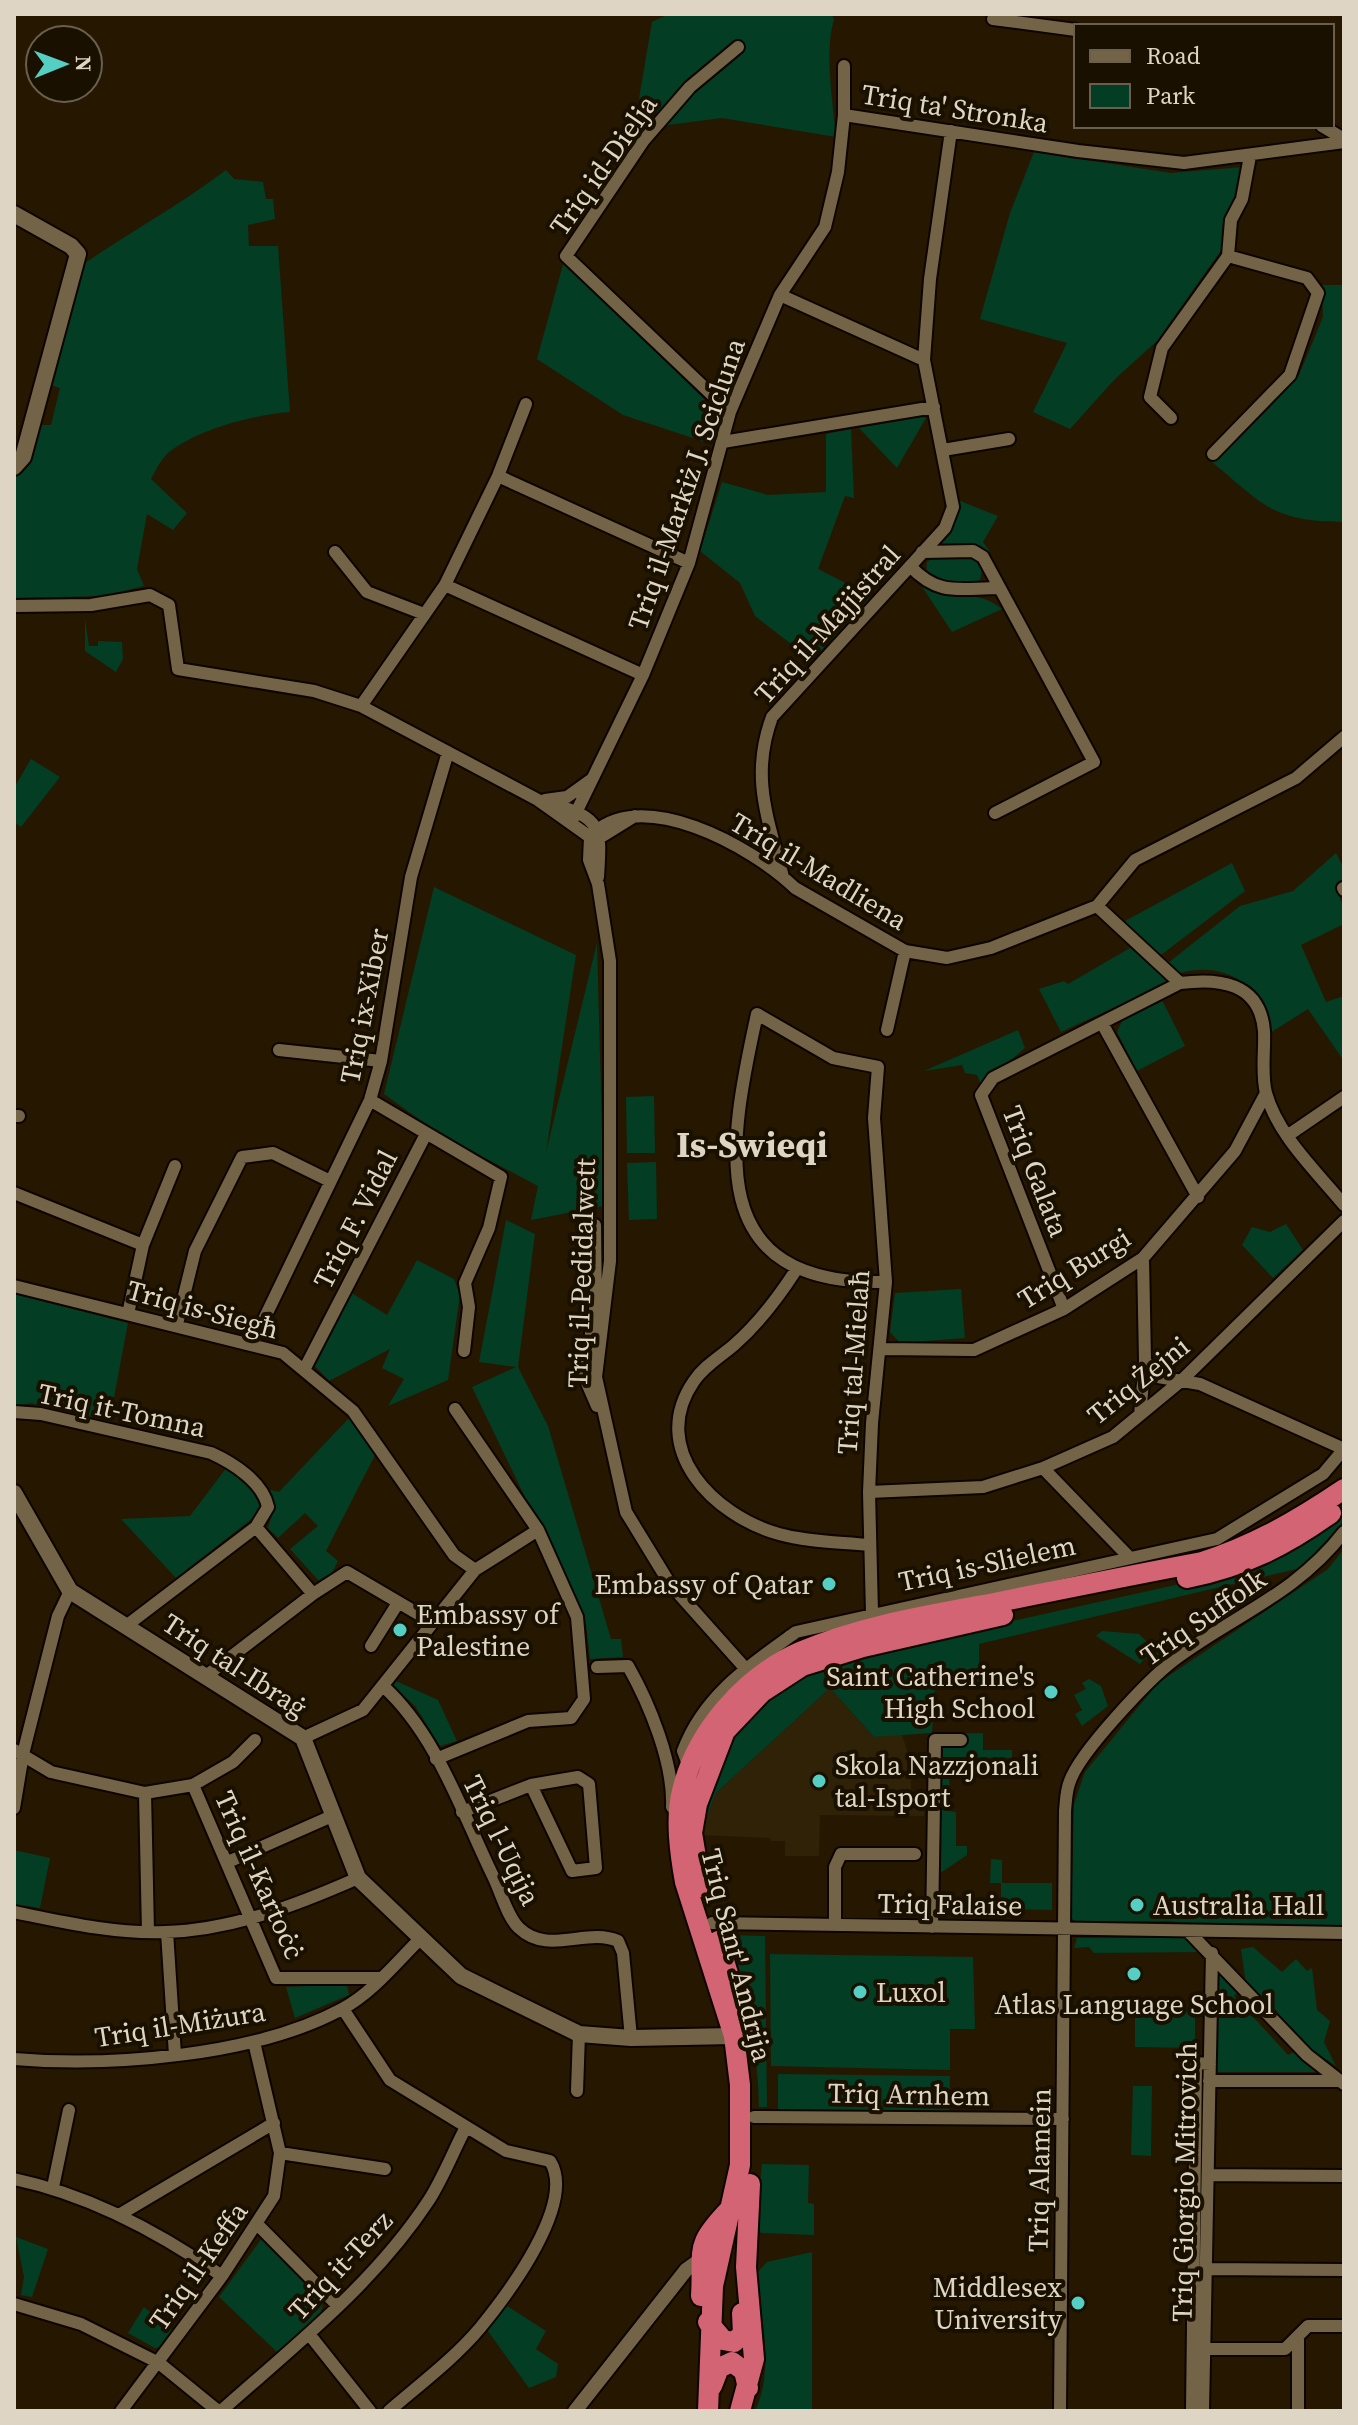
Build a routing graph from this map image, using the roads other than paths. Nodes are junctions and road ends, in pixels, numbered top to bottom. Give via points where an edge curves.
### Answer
1 (993, 19) dead end
2 (1074, 30) edge
3 (738, 47) dead end
4 (844, 66) dead end
5 (844, 115) junction
6 (1325, 128) edge
7 (951, 131) junction
8 (1344, 140) edge
9 (1250, 156) junction
10 (14, 214) edge
11 (1228, 256) junction
12 (780, 295) junction
13 (924, 360) junction
14 (526, 404) dead end
15 (934, 407) junction
16 (730, 412) junction
17 (1171, 418) dead end
18 (1009, 439) dead end
19 (723, 442) junction
20 (943, 450) junction
21 (1213, 454) dead end
22 (14, 467) edge
23 (498, 476) junction
24 (335, 552) dead end
25 (922, 552) junction
26 (689, 563) junction
27 (910, 566) junction
28 (445, 585) junction
29 (999, 588) junction
30 (14, 606) edge
31 (424, 614) junction
32 (643, 675) junction
33 (361, 706) junction
34 (1344, 737) edge
35 (448, 752) junction
36 (593, 778) junction
37 (575, 791) junction
38 (538, 800) junction
39 (995, 813) dead end
40 (572, 816) junction
41 (596, 834) junction
42 (783, 877) junction
43 (1097, 906) junction
44 (905, 951) junction
45 (1180, 983) junction
46 (1103, 1025) junction
47 (887, 1030) dead end
48 (279, 1050) dead end
49 (381, 1061) junction
50 (1266, 1093) junction
51 (1344, 1097) edge
52 (370, 1100) junction
53 (426, 1134) junction
54 (1287, 1136) junction
55 (175, 1166) dead end
56 (330, 1181) junction
57 (14, 1193) edge
58 (1198, 1197) junction
59 (1344, 1205) edge
60 (1344, 1221) edge
61 (595, 1225) dead end
62 (143, 1245) junction
63 (1143, 1258) junction
64 (796, 1270) junction
65 (886, 1282) junction
66 (14, 1286) edge
67 (1064, 1309) junction
68 (128, 1314) junction
69 (177, 1324) junction
70 (252, 1344) junction
71 (881, 1349) junction
72 (464, 1351) dead end
73 (1145, 1361) junction
74 (305, 1368) junction
75 (1182, 1380) junction
76 (455, 1409) dead end
77 (14, 1412) edge
78 (1140, 1415) junction
79 (604, 1420) junction
80 (1344, 1449) edge
81 (1043, 1468) junction
82 (1344, 1489) edge
83 (869, 1492) junction
84 (14, 1493) edge
85 (1344, 1503) edge
86 (256, 1527) junction
87 (538, 1530) junction
88 (1344, 1532) edge
89 (869, 1545) junction
90 (1128, 1556) junction
91 (475, 1570) junction
92 (70, 1591) junction
93 (313, 1594) junction
94 (398, 1603) junction
95 (872, 1613) junction
96 (432, 1622) junction
97 (126, 1626) junction
98 (371, 1646) dead end
99 (597, 1667) dead end
100 (745, 1668) junction
101 (206, 1676) junction
102 (383, 1686) junction
103 (303, 1738) junction
104 (255, 1740) dead end
105 (961, 1740) dead end
106 (19, 1752) edge
107 (436, 1759) junction
108 (686, 1759) junction
109 (664, 1762) junction
110 (193, 1785) junction
111 (531, 1785) junction
112 (145, 1793) junction
113 (14, 1808) edge
114 (462, 1812) junction
115 (332, 1816) junction
116 (915, 1854) dead end
117 (680, 1855) junction
118 (228, 1862) junction
119 (358, 1878) junction
120 (14, 1912) edge
121 (252, 1919) junction
122 (712, 1923) junction
123 (835, 1925) junction
124 (932, 1927) junction
125 (1067, 1930) junction
126 (1188, 1931) junction
127 (148, 1932) junction
128 (167, 1932) junction
129 (1344, 1933) edge
130 (419, 1940) junction
131 (1212, 1953) junction
132 (381, 1978) junction
133 (343, 2009) junction
134 (579, 2034) junction
135 (734, 2036) junction
136 (631, 2038) junction
137 (254, 2042) junction
138 (175, 2055) junction
139 (14, 2059) edge
140 (1210, 2064) junction
141 (1209, 2081) junction
142 (1342, 2082) edge
143 (577, 2091) dead end
144 (69, 2110) dead end
145 (754, 2117) junction
146 (1063, 2119) junction
147 (274, 2123) junction
148 (465, 2129) junction
149 (280, 2153) junction
150 (385, 2169) dead end
151 (1208, 2175) junction
152 (1344, 2176) edge
153 (14, 2179) edge
154 (53, 2187) junction
155 (741, 2206) junction
156 (119, 2215) junction
157 (258, 2225) junction
158 (700, 2260) junction
159 (1206, 2269) junction
160 (1344, 2270) edge
161 (222, 2276) junction
162 (14, 2304) edge
163 (338, 2306) junction
164 (706, 2320) junction
165 (1344, 2326) edge
166 (309, 2334) junction
167 (1298, 2337) junction
168 (1205, 2349) junction
169 (159, 2363) junction
170 (748, 2389) junction
171 (709, 2404) edge
172 (579, 2409) edge
173 (121, 2411) edge
174 (220, 2411) edge
175 (370, 2411) edge
176 (389, 2411) edge
177 (740, 2411) edge
178 (1060, 2411) edge
179 (1192, 2411) edge
180 (1203, 2411) edge
181 (1298, 2411) edge

1 - 2 street
3 - 16 street, Triq id-Dielja via 690,87 644,140 566,256
4 - 5 street, Triq il-Markiż J. Scicluna
5 - 7 street, Triq ta' Stronka
5 - 12 street, Triq il-Markiż J. Scicluna via 825,227
6 - 8 street
7 - 9 street, Triq ta' Stronka via 1184,163
7 - 13 street
8 - 9 street, Triq ta' Stronka
9 - 11 street via 1242,199 1231,220
10 - 22 main road via 78,254 23,457
11 - 17 street via 1162,348 1150,397
11 - 21 street via 1307,278 1318,293 1290,375
12 - 13 street
12 - 16 street, Triq il-Markiż J. Scicluna
13 - 15 street
14 - 23 street
15 - 19 street
15 - 20 street
16 - 19 street, Triq il-Markiż J. Scicluna
18 - 20 street
19 - 26 street, Triq il-Markiż J. Scicluna
20 - 25 street, Triq il-Majjistral via 953,507 945,528
23 - 26 street
23 - 28 street
24 - 31 street via 367,592
25 - 27 street, Triq il-Majjistral
25 - 29 street via 978,553
26 - 32 street, Triq il-Markiż J. Scicluna
27 - 29 street via 937,588
27 - 42 street, Triq il-Majjistral via 772,717 762,744 759,783
28 - 31 street
28 - 32 street
29 - 39 street via 1094,762
30 - 33 street via 91,605 150,595 169,605 178,669 314,691
31 - 33 street
32 - 36 street, Triq il-Markiż J. Scicluna
33 - 35 street
34 - 43 street, Triq il-Madliena via 1296,778 1135,860
35 - 38 street
35 - 49 street, Triq ix-Xiber via 411,877
36 - 37 street, Triq il-Markiż J. Scicluna
36 - 40 street, Triq il-Markiż J. Scicluna
37 - 38 street, Triq il-Markiż J. Scicluna
37 - 40 street
38 - 40 street
40 - 41 street
41 - 42 street, Triq il-Madliena via 637,815 676,821 710,833
41 - 79 street, Triq il-Pedidalwett via 589,860 598,884 610,976 610,1261 596,1377
42 - 44 street, Triq il-Madliena
43 - 44 street, Triq il-Madliena via 991,948 947,958
43 - 45 street
44 - 47 street
45 - 46 street
45 - 50 street via 1227,981 1251,998 1263,1026
46 - 58 street
46 - 67 street, Triq Galata via 993,1078 981,1095
48 - 49 street
49 - 52 street, Triq ix-Xiber
50 - 54 street
50 - 58 street, Triq Burgi via 1235,1151
51 - 54 street
52 - 53 street
52 - 56 street, Triq ix-Xiber
53 - 72 street via 501,1177 489,1228 465,1283 469,1307
53 - 74 street, Triq F. Vidal
54 - 59 street
55 - 62 street
56 - 69 street via 273,1153 242,1157 195,1251
56 - 70 street, Triq ix-Xiber
57 - 62 street
58 - 63 street, Triq Burgi
60 - 75 street, Triq Żejni
61 - 79 street via 596,1304 584,1376
62 - 68 street
63 - 67 street, Triq Burgi
63 - 73 street
64 - 65 street via 851,1283
64 - 65 street, Triq tal-Mielaħ via 749,1228 739,1199 739,1124 757,1014 833,1058 878,1067 874,1118
64 - 89 street via 770,1309 693,1382 680,1412 677,1440 688,1472 726,1509 778,1534
65 - 71 street, Triq tal-Mielaħ
66 - 68 street, Triq is-Siegħ
67 - 71 street, Triq Burgi via 974,1350
68 - 69 street, Triq is-Siegħ
69 - 70 street, Triq is-Siegħ
70 - 74 street, Triq is-Siegħ via 283,1353
71 - 83 street, Triq tal-Mielaħ
73 - 75 street via 1158,1377
73 - 78 street
74 - 91 street, Triq is-Siegħ via 353,1411 454,1555
75 - 78 street, Triq Żejni
75 - 80 street
76 - 87 street
77 - 86 street, Triq it-Tomna via 41,1414 228,1461 265,1493 268,1507
78 - 81 street, Triq Żejni via 1113,1437
79 - 100 street, Triq il-Pedidalwett via 626,1512 670,1584
80 - 90 street, Triq is-Slielem via 1323,1474 1217,1539
81 - 83 street, Triq Żejni via 983,1487
81 - 90 street
82 - 108 highway, Triq Sant' Andrija via 1245,1549 1202,1562 859,1631 798,1653 755,1680
83 - 89 street, Triq tal-Mielaħ
84 - 92 main road, Triq tal-Ibraġ
85 - 122 highway, Triq Sant' Andrija via 1288,1544 1248,1563 863,1647 802,1666 762,1692 725,1731 697,1804 692,1833 696,1873
86 - 93 street
86 - 97 street
87 - 91 street
87 - 107 street via 577,1617 584,1699 571,1718 528,1721
88 - 125 street, Triq Suffolk via 1327,1554 1268,1603 1174,1660 1087,1754 1070,1780 1065,1811
89 - 95 street, Triq tal-Mielaħ
90 - 95 street, Triq is-Slielem
91 - 96 street
92 - 97 main road, Triq tal-Ibraġ
92 - 106 street
93 - 94 street via 347,1572
93 - 101 street
94 - 96 street
94 - 98 street
95 - 100 street, Triq is-Slielem via 796,1632
96 - 102 street
97 - 101 main road, Triq tal-Ibraġ
99 - 109 street via 628,1666 648,1700
100 - 108 street, Triq is-Slielem via 713,1698
101 - 103 main road, Triq tal-Ibraġ
102 - 103 street via 363,1710
102 - 107 street, Triq l-Uqija via 408,1709
103 - 115 main road, Triq tal-Ibraġ
104 - 110 street via 233,1762
105 - 124 street via 935,1740
106 - 112 street via 51,1772
106 - 113 street
107 - 114 street, Triq l-Uqija
108 - 109 street
108 - 117 highway, Triq Sant' Andrija
109 - 117 street
110 - 112 street
110 - 118 street, Triq il-Kartoċċ
111 - 111 street via 578,1777 589,1784 596,1868 572,1871
111 - 114 street
112 - 127 street
114 - 136 street, Triq l-Uqija via 519,1928 548,1943 606,1935 618,1941
115 - 118 street
115 - 119 main road, Triq tal-Ibraġ
116 - 123 street via 841,1854 835,1867
117 - 135 highway, Triq Sant' Andrija
118 - 121 street, Triq il-Kartoċċ
119 - 121 street
119 - 130 main road, Triq tal-Ibraġ
120 - 127 street
121 - 128 street
121 - 132 street, Triq il-Kartoċċ via 276,1978
122 - 123 street, Triq Falaise
122 - 145 highway, Triq Sant' Andrija via 746,2034
123 - 124 street, Triq Falaise
124 - 125 street, Triq Falaise
125 - 126 street, Triq Falaise
125 - 146 street, Triq Alamein
126 - 129 street, Triq Falaise
126 - 131 street
127 - 128 street
128 - 138 street
130 - 132 street, Triq il-Miżura
130 - 134 main road, Triq tal-Ibraġ via 461,1976
131 - 140 street, Triq Giorgio Mitrovich
131 - 142 street via 1307,2055
132 - 133 street, Triq il-Miżura
133 - 137 street, Triq il-Miżura
133 - 148 street via 390,2080
134 - 136 main road, Triq tal-Ibraġ
134 - 143 street
135 - 136 main road, Triq tal-Ibraġ
135 - 155 highway, Triq Sant' Andrija
137 - 138 street, Triq il-Miżura
137 - 147 street, Triq il-Keffa
138 - 139 street, Triq il-Miżura via 78,2064
140 - 141 street, Triq Giorgio Mitrovich
140 - 179 street via 1196,2063
141 - 142 street
141 - 151 street, Triq Giorgio Mitrovich
144 - 154 street
145 - 146 street, Triq Arnhem
145 - 155 highway, Triq Sant' Andrija
146 - 178 street, Triq Alamein
147 - 149 street, Triq il-Keffa
147 - 156 street
148 - 163 street, Triq it-Terz via 430,2198 372,2273
148 - 176 street via 506,2151 550,2161 557,2171 553,2214 479,2329
149 - 150 street
149 - 157 street, Triq il-Keffa via 274,2196
151 - 152 street
151 - 159 street, Triq Giorgio Mitrovich
153 - 154 street
154 - 156 street
155 - 158 highway via 705,2237
155 - 164 highway, Triq Sant' Andrija
155 - 164 highway via 736,2258 743,2334 728,2342
155 - 170 highway, Triq Sant' Andrija via 754,2359
156 - 161 street via 174,2242
157 - 161 street, Triq il-Keffa
157 - 163 street
158 - 164 highway
158 - 172 street via 686,2270
159 - 160 street
159 - 168 street, Triq Giorgio Mitrovich
161 - 169 street, Triq il-Keffa
162 - 169 street via 81,2324
163 - 166 street, Triq it-Terz
164 - 171 highway via 701,2378
165 - 167 street via 1308,2326
166 - 174 street, Triq it-Terz
166 - 175 street
167 - 168 street via 1285,2349
167 - 181 street
168 - 180 street, Triq Giorgio Mitrovich
169 - 173 street, Triq il-Keffa
169 - 174 street
170 - 171 highway via 744,2371 732,2362 717,2371
170 - 177 highway, Triq Sant' Andrija

